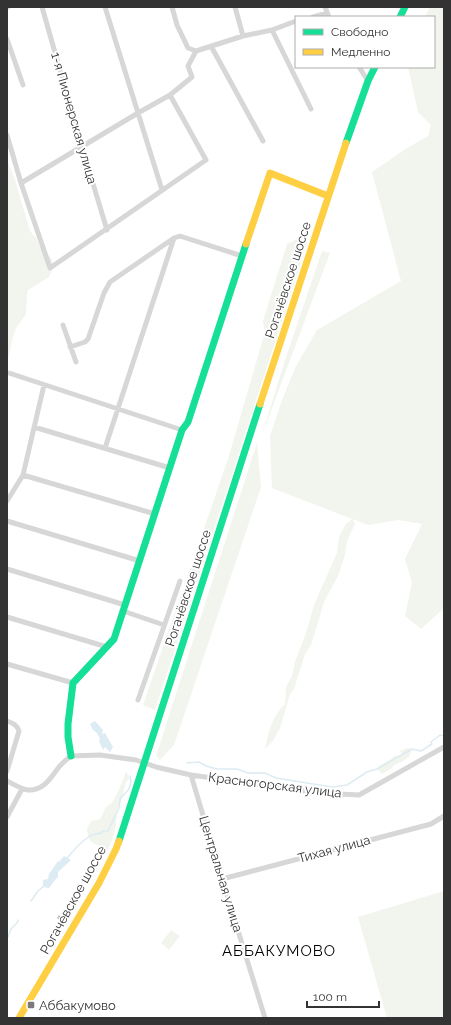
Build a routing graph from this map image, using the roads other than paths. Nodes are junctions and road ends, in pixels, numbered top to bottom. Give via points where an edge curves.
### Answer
1 (42, 7) edge
2 (106, 7) edge
3 (172, 7) edge
4 (235, 7) edge
5 (325, 7) edge
6 (405, 7) edge
7 (328, 15) edge
8 (400, 16) edge
9 (295, 21) edge
10 (272, 30) junction
11 (243, 36) junction
12 (7, 39) edge
13 (211, 46) junction
14 (196, 51) junction
15 (360, 68) edge
16 (374, 68) edge
17 (368, 81) junction
18 (22, 85) dead end
19 (170, 95) junction
20 (311, 109) dead end
21 (138, 113) junction
22 (7, 135) edge
23 (263, 141) dead end
24 (82, 147) junction
25 (21, 183) junction
26 (162, 190) junction
27 (328, 196) junction
28 (107, 230) junction
29 (174, 238) junction
30 (242, 256) junction
31 (63, 325) dead end
32 (70, 347) junction
33 (76, 362) dead end
34 (9, 373) dead end
35 (44, 385) junction
36 (118, 409) junction
37 (34, 427) junction
38 (182, 430) junction
39 (104, 448) junction
40 (170, 468) junction
41 (23, 475) junction
42 (7, 501) edge
43 (155, 514) junction
44 (7, 521) edge
45 (140, 561) junction
46 (7, 569) edge
47 (180, 580) dead end
48 (124, 608) junction
49 (7, 617) edge
50 (164, 625) junction
51 (107, 647) junction
52 (7, 664) edge
53 (72, 683) junction
54 (138, 700) dead end
55 (7, 721) edge
56 (444, 747) edge
57 (71, 756) junction
58 (144, 762) junction
59 (7, 771) edge
60 (191, 775) junction
61 (7, 781) edge
62 (22, 788) junction
63 (444, 816) edge
64 (7, 817) edge
65 (222, 879) junction
66 (19, 1018) edge
67 (266, 1018) edge

1 - 24 street, 1-я Пионерская улица
2 - 21 street
3 - 14 street via 188,48
4 - 11 street
5 - 7 street
6 - 8 main road
9 - 10 street
10 - 11 street
10 - 20 street
11 - 13 street
12 - 18 street
13 - 14 street
13 - 23 street
14 - 19 street via 188,66 192,77
15 - 17 street
16 - 17 main road, Рогачёвское шоссе
17 - 27 main road, Рогачёвское шоссе
19 - 21 street
19 - 26 street via 206,160
21 - 24 street
21 - 26 street
22 - 25 street
24 - 25 street
24 - 28 street, 1-я Пионерская улица
25 - 28 street via 50,268
26 - 28 street
27 - 30 main road via 270,173
27 - 58 main road, Рогачёвское шоссе
29 - 30 street via 180,236
29 - 32 street via 110,282 88,339
29 - 36 street
30 - 38 main road via 188,422
31 - 32 street
32 - 33 street
34 - 35 street
35 - 36 street
35 - 37 street
36 - 38 street
36 - 39 street
37 - 39 street
37 - 41 street
38 - 40 main road
39 - 40 street
40 - 43 main road
41 - 42 street
41 - 43 street
43 - 45 main road
44 - 45 street
45 - 48 main road
46 - 48 street
47 - 50 street
48 - 50 street
48 - 51 main road via 114,639
49 - 51 street
50 - 54 street
51 - 53 main road
52 - 53 street
53 - 57 main road via 68,724
55 - 59 street via 19,730
56 - 60 street, Красногорская улица via 359,795 320,793
57 - 58 street, Красногорская улица via 100,755
57 - 62 street via 58,767 47,783 36,789
58 - 60 street, Красногорская улица
58 - 66 main road, Рогачёвское шоссе via 107,869
60 - 65 street, Центральная улица
61 - 62 street
62 - 64 street
63 - 65 street, Тихая улица via 431,824
65 - 67 street, Центральная улица

